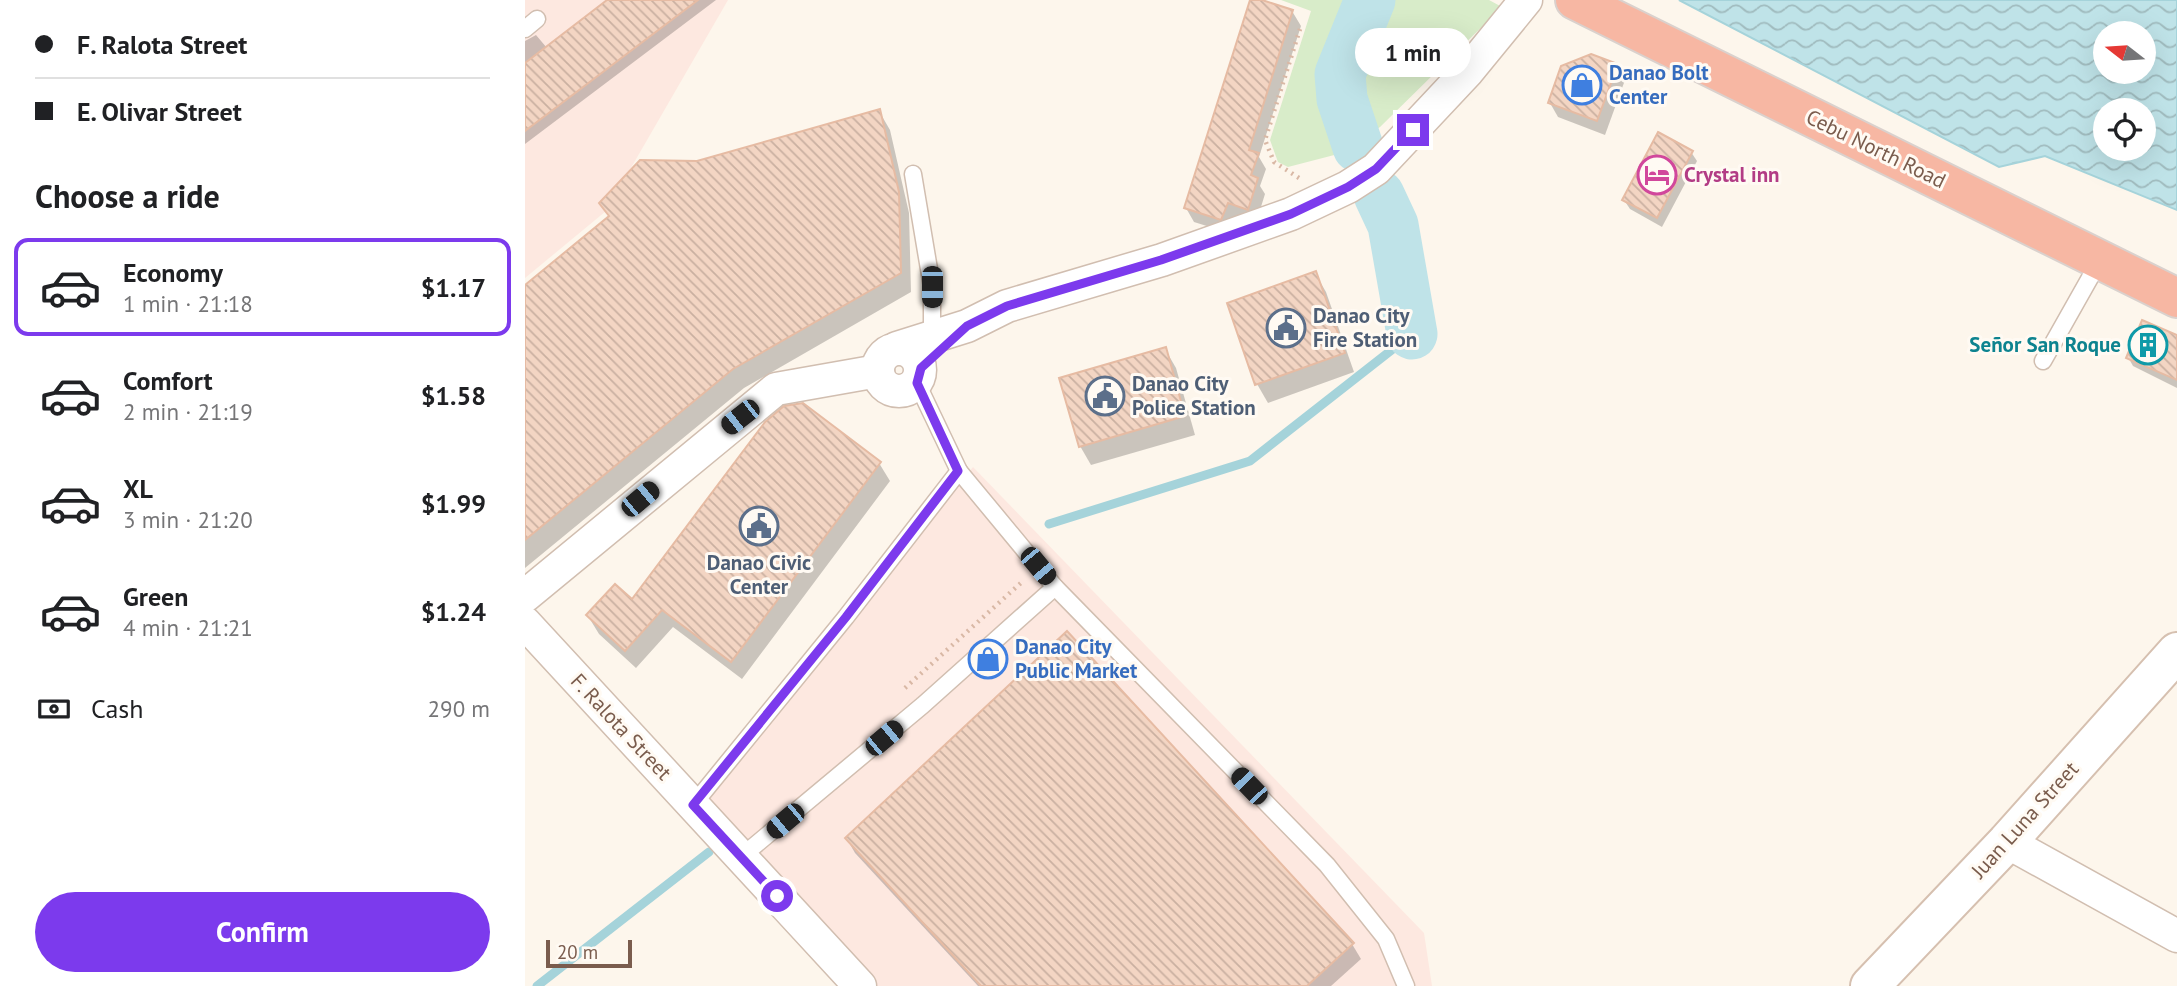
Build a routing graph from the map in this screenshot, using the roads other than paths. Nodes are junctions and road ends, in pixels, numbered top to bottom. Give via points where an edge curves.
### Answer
1 (1526, 0) edge
2 (1575, 0) edge
3 (913, 174) dead end
4 (2101, 258) junction
5 (2177, 298) edge
6 (967, 326) junction
7 (932, 338) junction
8 (2043, 361) dead end
9 (903, 367) junction
10 (958, 471) junction
11 (1055, 587) junction
12 (525, 596) edge
13 (525, 623) edge
14 (2177, 652) edge
15 (693, 805) junction
16 (2007, 842) junction
17 (741, 857) junction
18 (2177, 936) edge
19 (849, 982) edge
20 (1406, 986) edge
21 (1870, 986) edge

1 - 6 street via 1468,71 1376,169 1291,214 1007,306
2 - 4 highway, Cebu North Road
3 - 7 lane via 932,287
4 - 5 highway, Cebu North Road
4 - 8 lane
6 - 7 street
6 - 9 street
7 - 9 street
9 - 10 lane
9 - 12 street via 776,389
10 - 11 lane
10 - 15 lane
11 - 17 lane
11 - 20 lane via 1327,865 1386,939
13 - 15 street, F. Ralota Street
14 - 16 street, Juan Luna Street
15 - 17 street, F. Ralota Street
16 - 18 street
16 - 21 street, Juan Luna Street
17 - 19 street, F. Ralota Street

